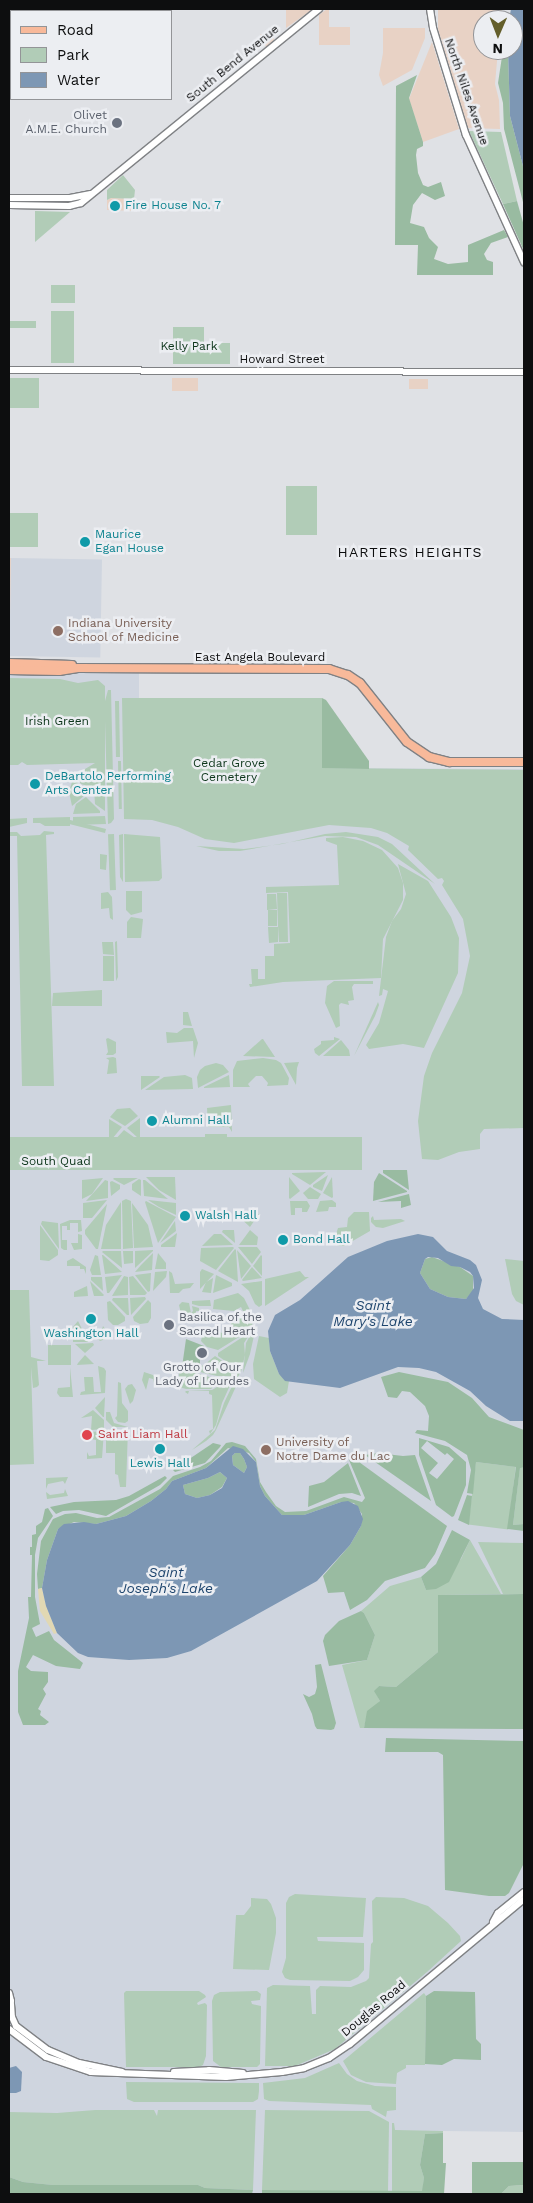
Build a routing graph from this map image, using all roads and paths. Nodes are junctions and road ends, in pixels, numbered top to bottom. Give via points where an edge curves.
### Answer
1 (319, 9) edge
2 (430, 9) edge
3 (91, 194) junction
4 (9, 198) edge
5 (9, 205) edge
6 (524, 262) edge
7 (9, 370) edge
8 (524, 372) edge
9 (9, 663) edge
10 (78, 668) junction
11 (9, 670) edge
12 (524, 762) edge
13 (524, 1892) edge
14 (524, 1899) edge
15 (490, 1926) junction
16 (9, 1994) edge
17 (10, 2006) edge
18 (9, 2029) edge
19 (124, 2073) junction

1 - 3 street, South Bend Avenue
2 - 6 street, North Niles Avenue via 434,35 464,130
3 - 4 street via 70,198
3 - 5 street, South Bend Avenue via 72,206
7 - 8 street, Howard Street
9 - 10 main road, East Angela Boulevard via 73,665
10 - 11 main road, East Angela Boulevard
10 - 12 main road, East Angela Boulevard via 332,670 361,684 406,742 429,757 449,762
13 - 15 street, Douglas Road via 498,1913
14 - 15 street, Douglas Road
15 - 19 street, Douglas Road via 340,2051 304,2068 209,2077
16 - 17 street, Douglas Road
17 - 19 street, Douglas Road via 16,2026 48,2050 79,2063
18 - 19 street, Douglas Road via 32,2048 65,2065 91,2072

